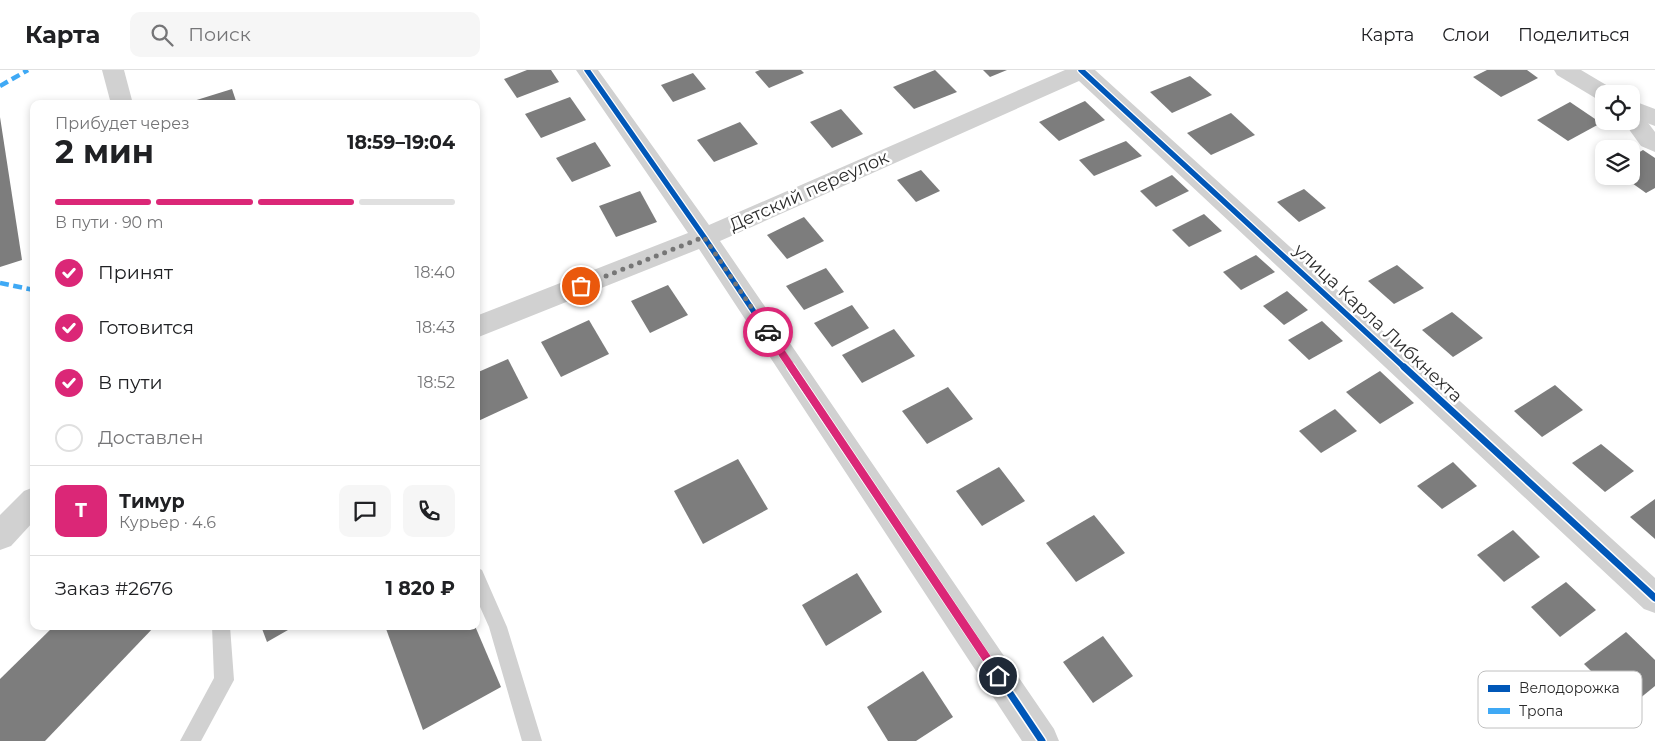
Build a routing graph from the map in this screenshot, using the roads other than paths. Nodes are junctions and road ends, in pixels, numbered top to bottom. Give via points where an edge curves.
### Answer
1 (113, 70) edge
2 (587, 70) edge
3 (1082, 70) edge
4 (1565, 70) edge
5 (1595, 88) edge
6 (121, 100) edge
7 (1640, 112) edge
8 (1655, 118) edge
9 (1640, 128) edge
10 (1655, 144) edge
11 (704, 237) junction
12 (480, 325) edge
13 (30, 504) edge
14 (0, 536) edge
15 (480, 585) edge
16 (1655, 598) edge
17 (220, 630) edge
18 (190, 741) edge
19 (532, 741) edge
20 (1042, 741) edge

1 - 6 street
2 - 11 street
3 - 11 street, Детский переулок
3 - 16 street, улица Карла Либкнехта
4 - 5 street
7 - 8 street
9 - 10 street
11 - 12 street, Детский переулок
11 - 20 street
13 - 14 street
15 - 19 lane via 498,627
17 - 18 lane via 224,680

